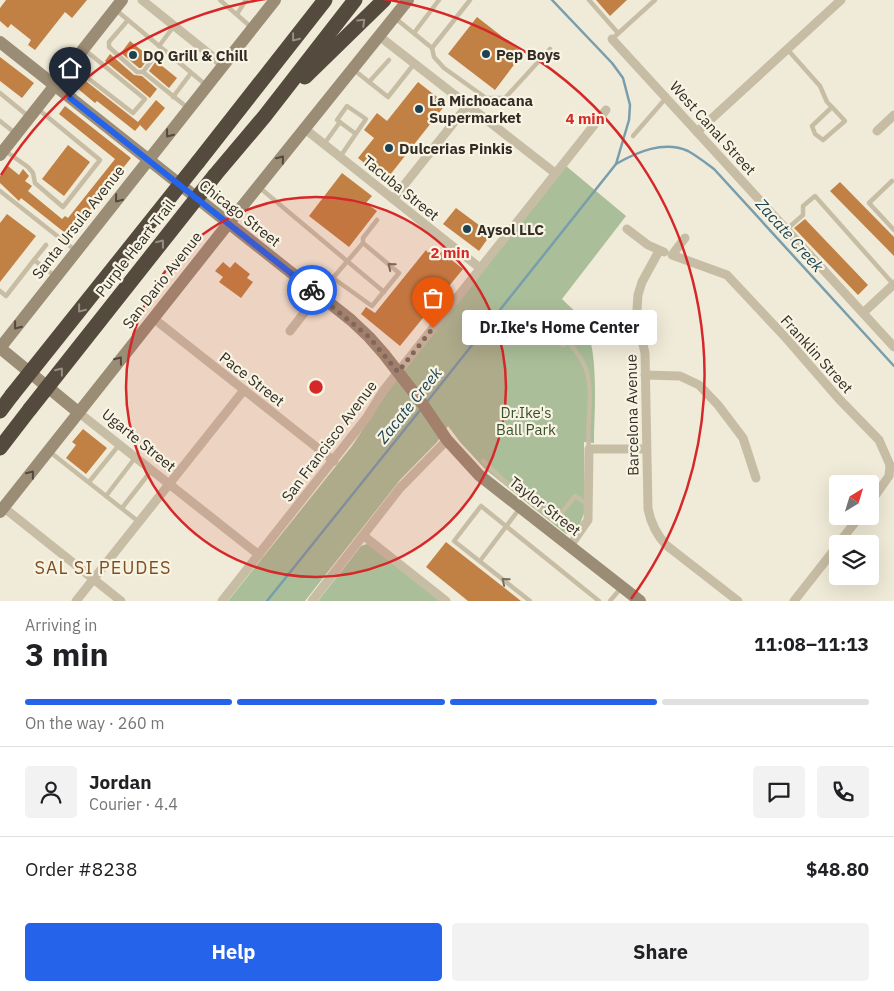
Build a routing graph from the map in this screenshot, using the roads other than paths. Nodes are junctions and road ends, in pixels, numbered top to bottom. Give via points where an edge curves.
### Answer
1 (142, 0) edge
2 (220, 0) edge
3 (246, 0) edge
4 (275, 0) edge
5 (325, 0) edge
6 (355, 0) edge
7 (384, 0) edge
8 (408, 0) edge
9 (439, 0) edge
10 (470, 0) edge
11 (588, 0) edge
12 (655, 0) edge
13 (841, 0) edge
14 (119, 5) edge
15 (237, 14) junction
16 (394, 17) junction
17 (128, 20) junction
18 (174, 26) junction
19 (253, 28) junction
20 (414, 33) junction
21 (379, 36) junction
22 (615, 36) junction
23 (0, 42) edge
24 (160, 47) junction
25 (432, 48) junction
26 (84, 49) junction
27 (550, 49) dead end
28 (788, 49) junction
29 (389, 60) dead end
30 (414, 64) junction
31 (71, 65) junction
32 (223, 65) junction
33 (352, 70) junction
34 (143, 72) junction
35 (191, 73) junction
36 (83, 75) dead end
37 (89, 80) dead end
38 (369, 82) junction
39 (55, 86) junction
40 (207, 86) junction
41 (0, 93) edge
42 (173, 97) junction
43 (666, 98) junction
44 (467, 106) junction
45 (832, 107) junction
46 (189, 109) junction
47 (606, 110) dead end
48 (33, 112) junction
49 (894, 115) edge
50 (264, 117) junction
51 (0, 121) edge
52 (340, 122) junction
53 (305, 129) junction
54 (876, 131) dead end
55 (697, 132) junction
56 (16, 134) junction
57 (356, 134) junction
58 (633, 136) dead end
59 (324, 144) junction
60 (2, 152) edge
61 (340, 157) junction
62 (148, 160) junction
63 (555, 173) junction
64 (892, 181) dead end
65 (258, 186) junction
66 (0, 190) edge
67 (393, 199) junction
68 (377, 220) dead end
69 (228, 224) junction
70 (626, 229) dead end
71 (787, 229) junction
72 (894, 230) edge
73 (685, 238) dead end
74 (362, 243) junction
75 (46, 245) dead end
76 (76, 251) junction
77 (660, 251) junction
78 (672, 255) junction
79 (34, 260) junction
80 (347, 262) junction
81 (480, 268) junction
82 (56, 277) junction
83 (333, 278) junction
84 (894, 284) edge
85 (0, 291) edge
86 (384, 292) junction
87 (318, 295) junction
88 (863, 313) junction
89 (153, 318) junction
90 (290, 331) dead end
91 (569, 342) junction
92 (894, 347) edge
93 (0, 348) edge
94 (645, 374) junction
95 (401, 377) junction
96 (244, 390) junction
97 (0, 411) edge
98 (78, 412) junction
99 (440, 428) joint
100 (447, 440) junction
101 (118, 444) junction
102 (0, 448) edge
103 (589, 449) junction
104 (646, 449) junction
105 (49, 451) junction
106 (135, 458) junction
107 (334, 460) junction
108 (483, 461) dead end
109 (151, 471) junction
110 (756, 478) dead end
111 (89, 482) junction
112 (168, 484) junction
113 (879, 490) edge
114 (106, 496) junction
115 (590, 504) junction
116 (122, 508) junction
117 (520, 508) junction
118 (2, 509) edge
119 (139, 522) junction
120 (853, 525) edge
121 (506, 527) junction
122 (845, 535) edge
123 (364, 536) junction
124 (570, 546) junction
125 (259, 555) junction
126 (829, 556) edge
127 (480, 561) junction
128 (93, 579) junction
129 (621, 586) junction
130 (76, 601) edge
131 (122, 601) edge
132 (222, 601) edge
133 (312, 601) edge
134 (446, 601) edge
135 (530, 601) edge
136 (600, 601) edge
137 (610, 601) edge
138 (640, 601) edge
139 (738, 601) edge
140 (794, 601) edge

1 - 18 street
2 - 15 lane
3 - 15 lane
4 - 19 main road, Santa Ursula Avenue
5 -> 97 highway, Purple Heart Trail, bridge
6 - 50 highway, Purple Heart Trail
50 -> 7 highway
8 - 16 main road, San Dario Avenue
9 - 20 lane
10 - 25 lane
11 - 22 lane
12 - 22 lane
13 - 28 street
14 - 17 lane
14 - 26 main road
15 - 19 lane
16 - 20 lane
16 - 21 main road, San Dario Avenue
17 - 24 lane
17 - 34 lane via 108,47 137,72
18 - 24 lane
18 - 32 street
19 - 32 main road, Santa Ursula Avenue
20 - 25 lane
21 - 30 street
21 - 33 main road, San Dario Avenue
22 - 43 street, West Canal Street
23 - 39 main road, Chicago Street
24 - 34 lane
24 - 35 lane
25 - 27 lane via 434,57 444,68 486,98 494,99 506,98
26 - 31 main road
26 - 37 lane via 145,99 133,114
28 - 45 lane via 820,86
28 - 55 street
29 - 38 lane
30 - 38 lane via 388,96
30 - 44 street
31 - 36 lane
31 - 39 main road
32 - 40 main road, Santa Ursula Avenue
33 - 38 lane
33 - 53 main road, San Dario Avenue
34 - 42 lane
35 - 40 lane
35 - 42 lane
39 - 48 main road
39 - 62 main road, Chicago Street
40 - 46 main road, Santa Ursula Avenue
41 - 48 lane
42 - 46 lane
43 - 55 street, West Canal Street
43 - 58 lane
44 - 63 street
44 - 67 street
45 - 45 lane via 812,126 815,134 823,140 845,121
46 -> 62 main road, Santa Ursula Avenue
47 - 63 street, San Francisco Avenue
48 - 56 main road
48 - 60 lane via 100,160 63,207 35,183 28,167
49 - 54 street
102 -> 50 highway, Purple Heart Trail, bridge
51 - 56 lane
52 - 57 lane
52 - 57 lane via 337,120 347,106 366,119
52 - 59 lane
53 - 59 street, Tacuba Street
65 -> 53 main road, San Dario Avenue
55 - 71 street, West Canal Street
56 - 60 main road
57 - 61 lane
59 - 61 street, Tacuba Street
61 - 67 street, Tacuba Street
62 - 69 main road, Chicago Street
62 -> 76 main road, Santa Ursula Avenue
63 - 81 street, San Francisco Avenue
64 - 72 lane via 869,203
65 - 69 main road, San Dario Avenue
65 - 80 lane
66 - 76 lane
67 - 81 street, Tacuba Street
68 - 74 lane
69 - 87 main road, Chicago Street
69 - 89 main road, San Dario Avenue
70 - 77 street, Franklin Street
71 - 84 lane via 803,216 804,206 815,196
71 - 88 street, West Canal Street
73 - 78 street
74 - 80 lane
86 -> 74 lane via 399,273
75 - 79 lane
76 - 82 main road, Santa Ursula Avenue
77 - 78 street, Franklin Street
77 - 94 street, Barcelona Avenue via 638,295
78 - 113 street, Franklin Street via 727,275 879,440 890,465 888,476
79 - 82 lane
79 - 85 lane via 6,296
80 - 83 lane
80 - 86 lane
81 - 95 street, San Francisco Avenue
82 -> 93 main road, Santa Ursula Avenue
83 - 86 lane via 372,306
83 - 87 lane
84 - 88 street
87 - 90 street
87 - 95 main road, Chicago Street via 369,337
88 - 92 street, West Canal Street
89 - 96 street, Pace Street
98 -> 89 main road, San Dario Avenue
91 - 91 lane via 579,326 566,312 549,333 563,345
91 - 103 lane via 580,356 589,382
93 - 98 main road, Ugarte Street
94 - 104 street, Barcelona Avenue
94 - 110 street via 680,376 699,385 743,438
95 - 99 main road, Chicago Street
95 - 107 street, San Francisco Avenue via 383,391
96 - 107 street, Pace Street
96 - 112 street
98 - 101 street, Ugarte Street
98 - 105 main road, San Dario Avenue
99 - 100 main road, Taylor Street
100 - 117 main road, Taylor Street via 479,475
100 - 123 street via 400,488
101 - 106 street, Ugarte Street
101 - 111 lane
103 - 104 street
103 - 115 street
104 - 139 street, Barcelona Avenue via 648,509 658,536
105 - 111 lane
118 -> 105 main road, San Dario Avenue
106 - 109 street, Ugarte Street
106 - 114 lane
107 - 125 street, San Francisco Avenue
108 - 115 lane via 555,521 575,496
109 - 112 street, Ugarte Street
109 - 116 lane
111 - 114 lane
112 - 119 street
112 - 125 street, Ugarte Street
114 - 116 lane
115 - 124 street via 588,520
116 - 119 lane
117 - 121 lane
117 - 124 main road, Taylor Street
118 - 128 street
119 - 128 street
120 - 122 street
121 - 127 lane
121 - 127 lane via 480,506 454,541
121 - 136 lane
123 - 133 street
123 - 134 street
124 - 129 main road, Taylor Street
125 - 132 street, San Francisco Avenue
126 - 140 street
135 -> 127 lane
128 - 130 street
128 - 131 street
129 - 137 lane
129 - 138 main road, Taylor Street

